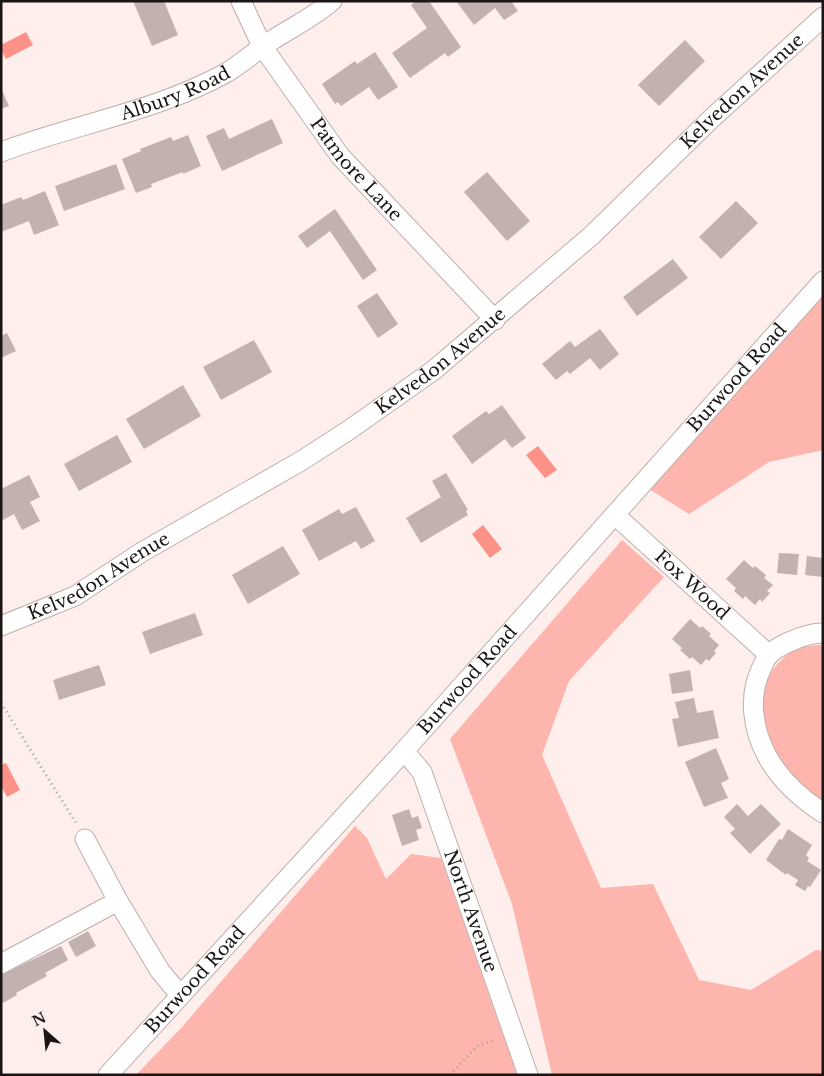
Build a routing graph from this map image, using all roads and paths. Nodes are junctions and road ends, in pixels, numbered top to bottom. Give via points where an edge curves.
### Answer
1 (242, 1) edge
2 (332, 1) edge
3 (823, 16) edge
4 (262, 46) junction
5 (1, 152) edge
6 (823, 281) edge
7 (494, 320) junction
8 (615, 515) junction
9 (2, 627) edge
10 (823, 634) edge
11 (768, 654) junction
12 (1, 703) edge
13 (404, 752) junction
14 (823, 813) edge
15 (85, 839) joint
16 (118, 901) junction
17 (1, 964) edge
18 (180, 995) junction
19 (514, 1032) junction
20 (108, 1075) edge
21 (450, 1075) edge
22 (528, 1075) edge

1 - 4 street, Patmore Lane
2 - 4 street, Albury Road
3 - 7 street, Kelvedon Avenue via 591,236
4 - 5 street, Albury Road via 226,73 190,90
4 - 7 street, Patmore Lane via 340,156
6 - 8 street, Burwood Road
7 - 9 street, Kelvedon Avenue via 409,389 301,460 142,552 75,596
8 - 11 street, Fox Wood
8 - 13 street, Burwood Road
10 - 11 street via 800,637
11 - 14 street via 754,688 754,721 759,739 785,782
12 - 15 path
13 - 18 street, Burwood Road
13 - 19 street, North Avenue via 422,772
15 - 16 street
16 - 17 street
16 - 18 street via 160,971
18 - 20 street, Burwood Road
19 - 21 path via 477,1046
19 - 22 street, North Avenue

